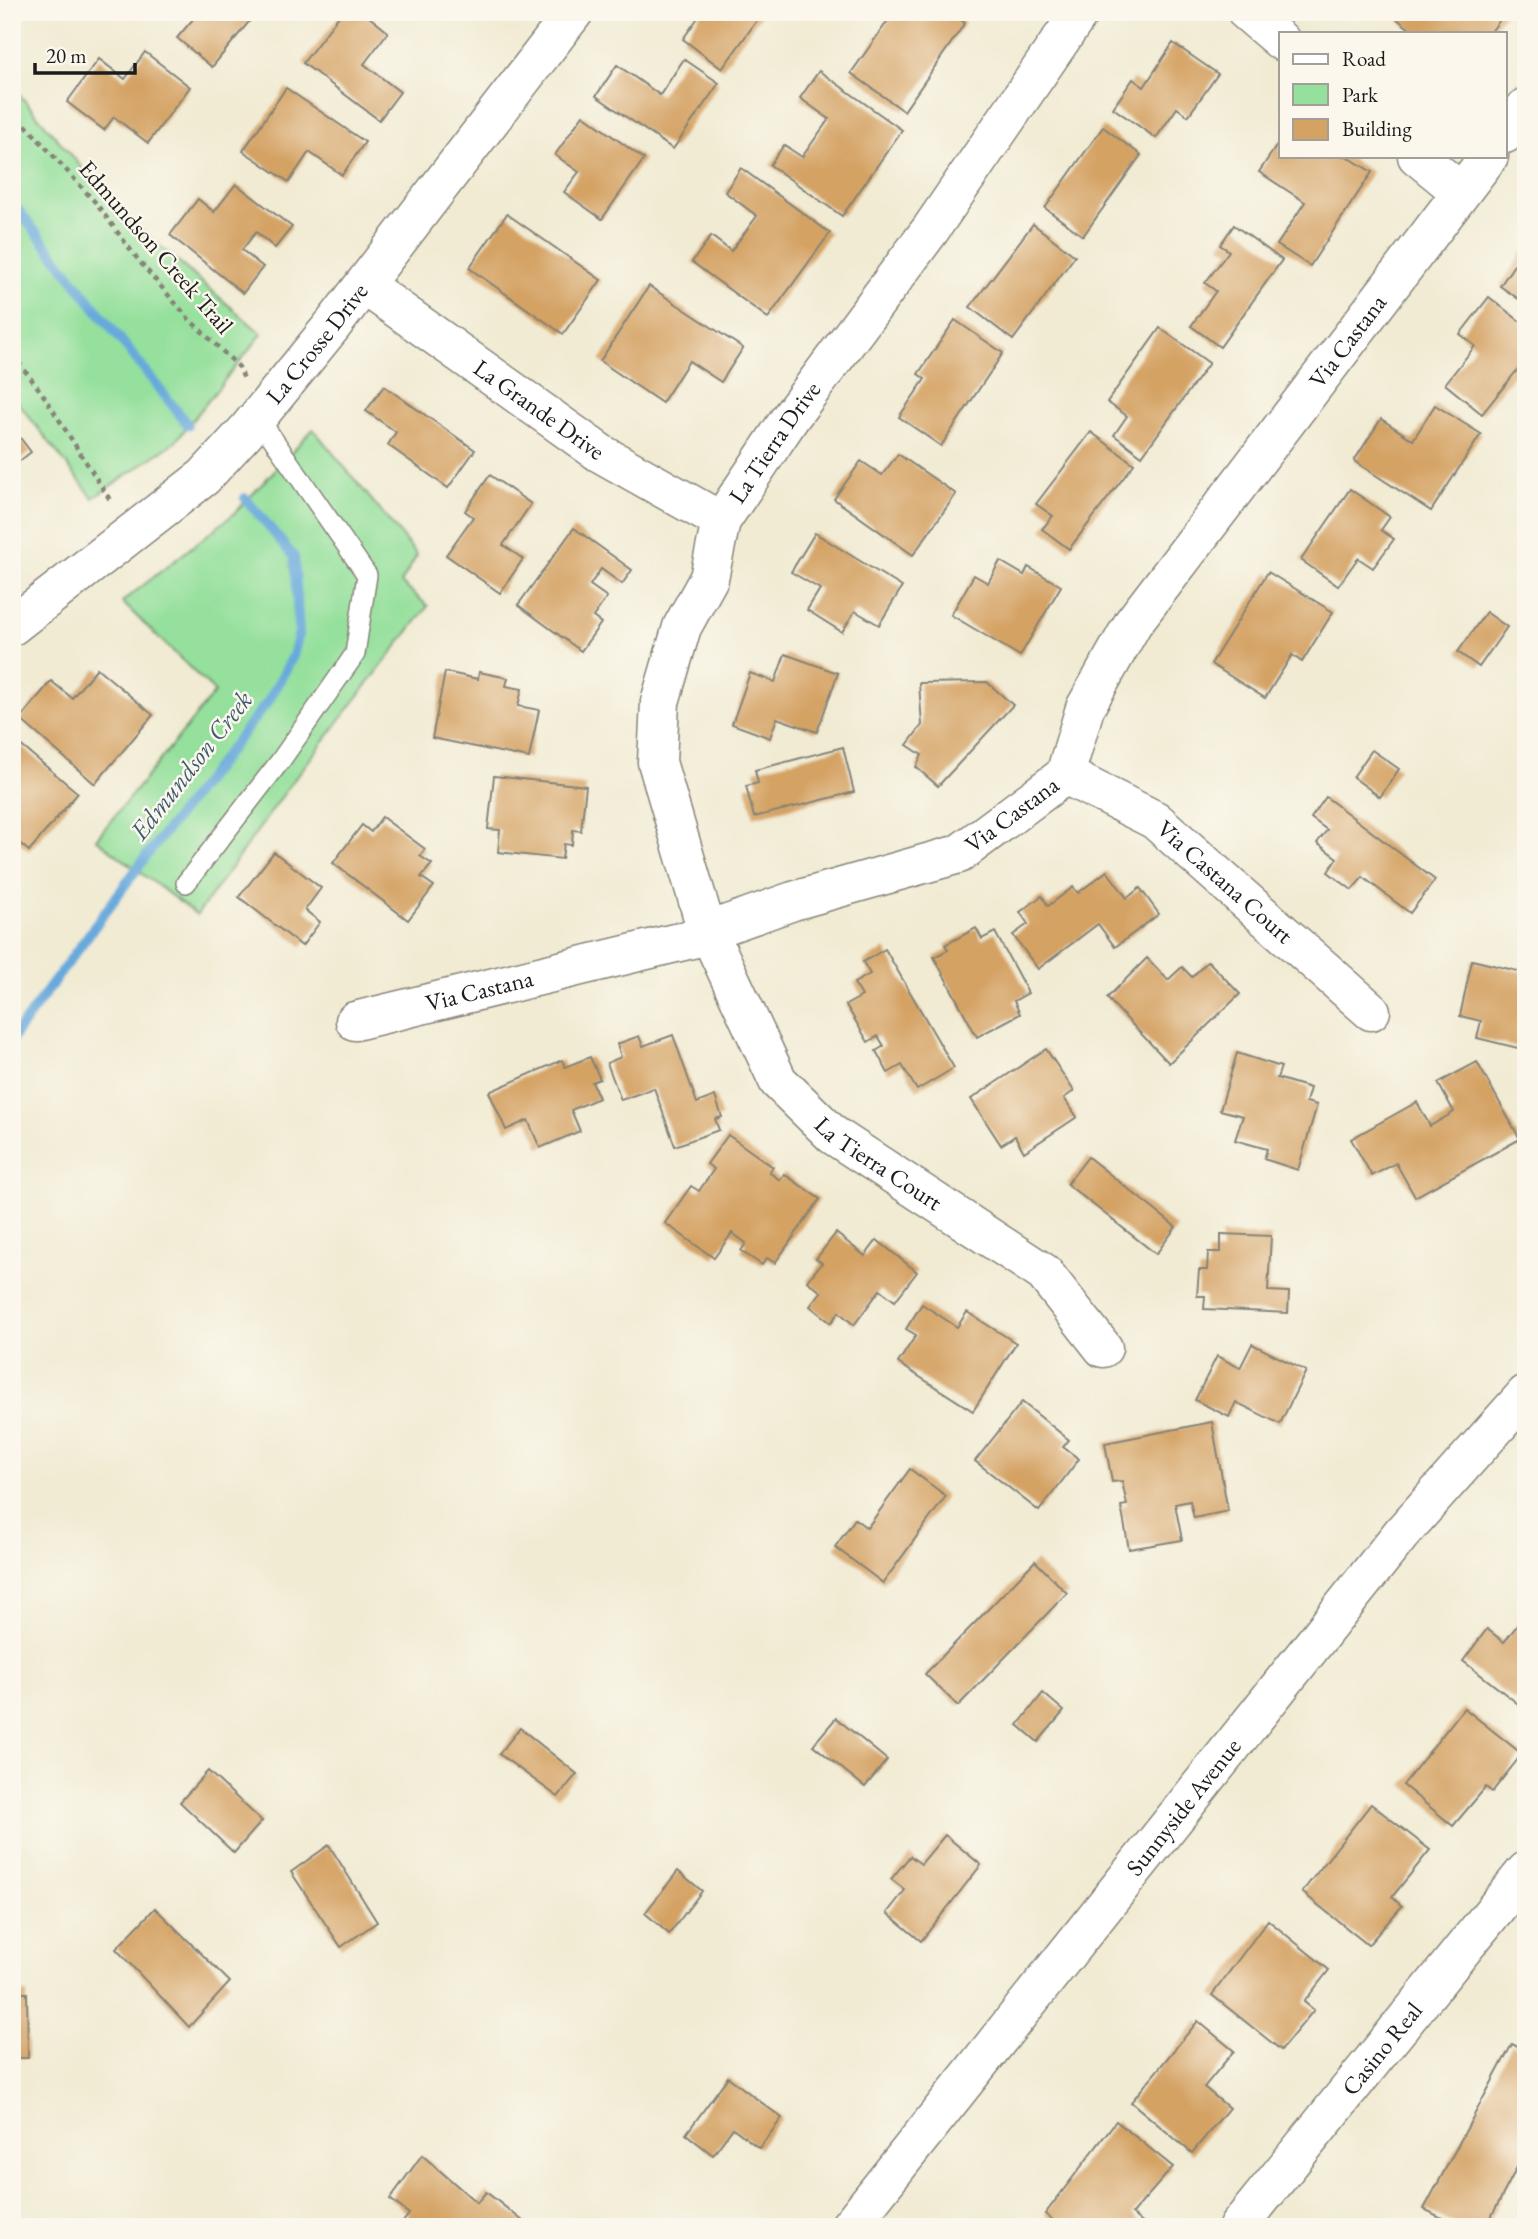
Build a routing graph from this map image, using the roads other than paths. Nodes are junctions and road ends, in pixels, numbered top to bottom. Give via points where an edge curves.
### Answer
1 (574, 12) edge
2 (1080, 12) edge
3 (1247, 12) edge
4 (1279, 39) edge
5 (1526, 107) edge
6 (1506, 133) edge
7 (1419, 158) edge
8 (1487, 158) edge
9 (1461, 192) junction
10 (364, 285) junction
11 (257, 416) junction
12 (722, 521) junction
13 (12, 626) edge
14 (1065, 775) junction
15 (187, 883) dead end
16 (708, 933) junction
17 (1371, 1011) dead end
18 (355, 1021) dead end
19 (1103, 1348) dead end
20 (1526, 1394) edge
21 (1526, 1871) edge
22 (849, 2227) edge
23 (1238, 2227) edge

1 - 10 street, La Crosse Drive
2 - 12 street, La Tierra Drive via 931,229 790,418
3 - 4 street
5 - 6 street
7 - 9 street
8 - 9 street, Via Castana
9 - 14 street, Via Castana via 1133,622 1085,708
10 - 11 street, La Crosse Drive
10 - 12 street, La Grande Drive via 600,453
11 - 13 street, La Crosse Drive via 204,477
11 - 15 lane via 367,575 355,654
12 - 16 street, La Tierra Drive via 709,578 682,627 660,702 657,762
14 - 16 street, Via Castana via 959,854 793,901
14 - 17 street, Via Castana Court via 1155,820
16 - 18 street, Via Castana
16 - 19 street, La Tierra Court via 778,1081 833,1135 1044,1273
20 - 22 street, Sunnyside Avenue via 1401,1534
21 - 23 street, Casino Real

